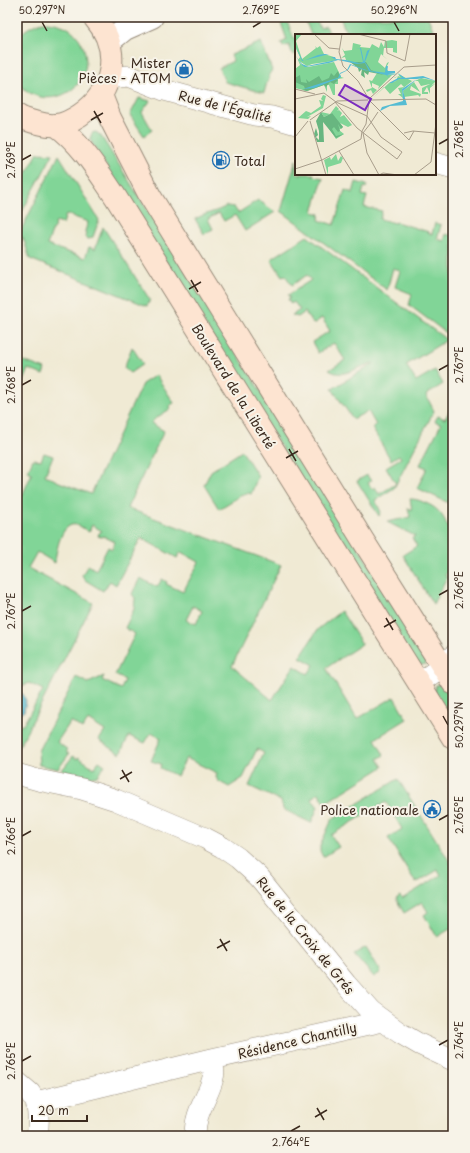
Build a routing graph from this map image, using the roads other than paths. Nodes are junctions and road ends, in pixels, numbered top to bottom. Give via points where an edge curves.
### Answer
1 (94, 17) edge
2 (152, 17) edge
3 (109, 42) junction
4 (105, 87) junction
5 (17, 115) edge
6 (295, 124) edge
7 (56, 125) junction
8 (436, 163) edge
9 (453, 168) edge
10 (450, 668) edge
11 (419, 683) junction
12 (453, 738) edge
13 (17, 774) edge
14 (383, 1021) junction
15 (212, 1059) junction
16 (453, 1060) edge
17 (17, 1082) edge
18 (36, 1102) junction
19 (37, 1136) edge
20 (195, 1136) edge

1 - 3 main road via 102,26
2 - 3 street via 125,29
3 - 4 main road via 112,60
4 - 6 street, Rue de l'Égalité via 129,76 164,90
4 - 7 main road via 90,108 76,118
4 - 10 main road via 110,118 150,196 364,542
5 - 7 main road via 41,124
7 - 11 main road, Boulevard de la Liberté via 86,154 115,196
8 - 9 street
10 - 11 street
11 - 12 main road, Boulevard de la Liberté
13 - 14 street, Rue de la Croix de Grés via 100,794 162,818 222,847 259,877 358,999
14 - 15 street, Résidence Chantilly
14 - 16 street, Rue de la Croix de Grés via 419,1044
15 - 18 street, Résidence Chantilly
15 - 20 street via 213,1078 197,1115
17 - 18 street
18 - 19 street via 39,1114

